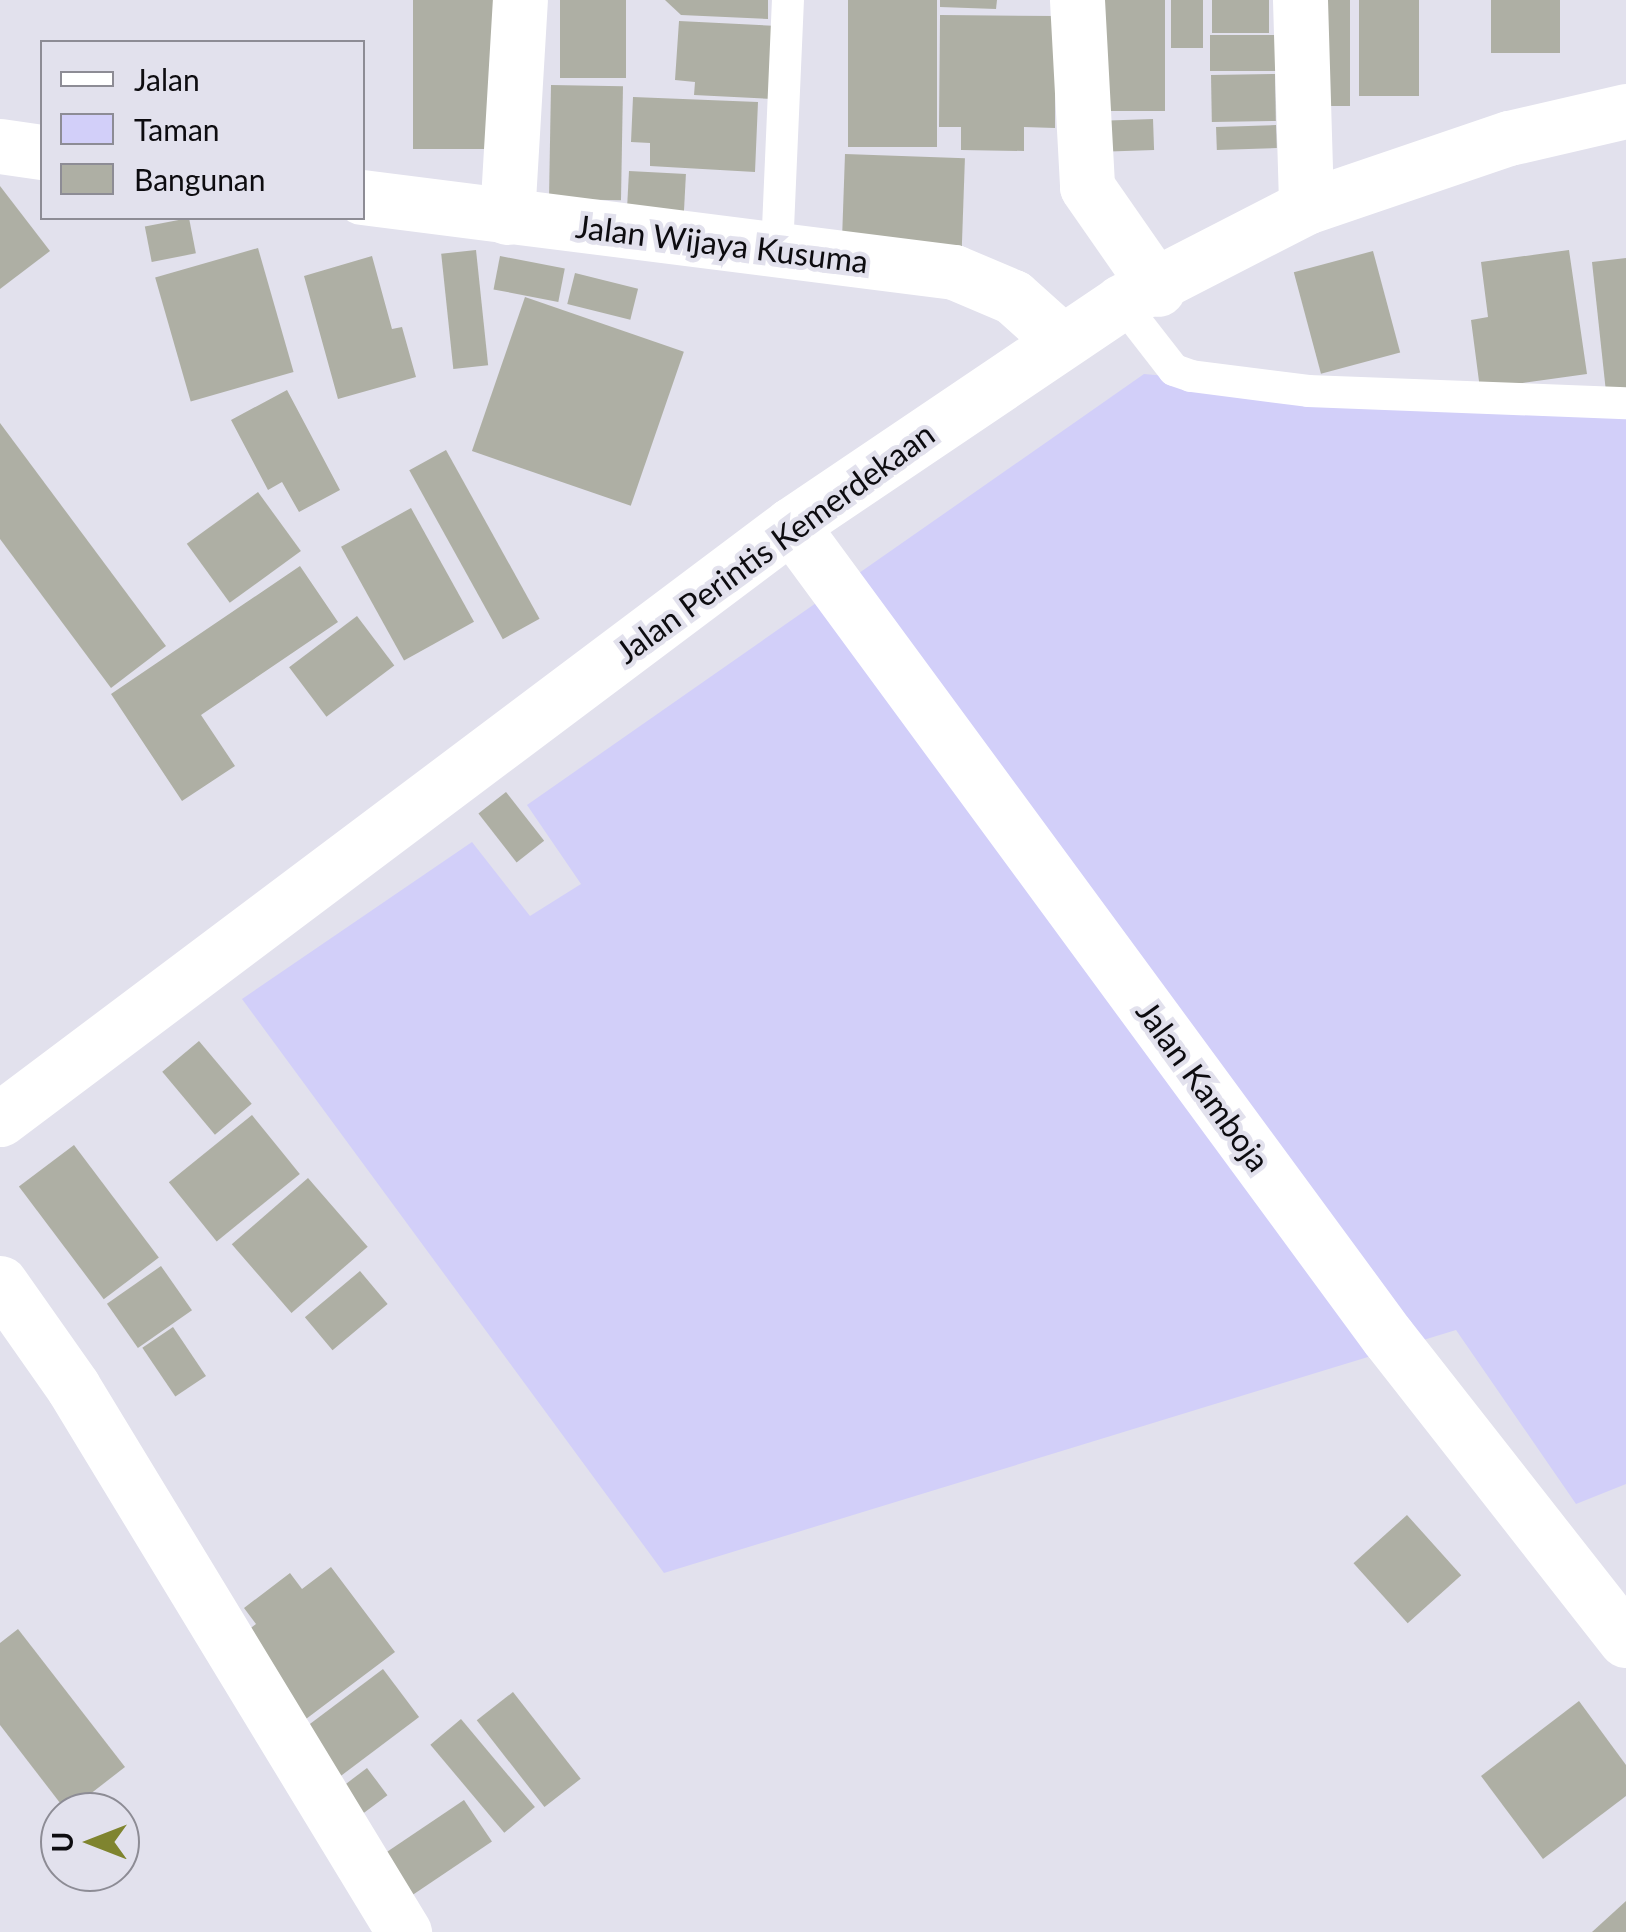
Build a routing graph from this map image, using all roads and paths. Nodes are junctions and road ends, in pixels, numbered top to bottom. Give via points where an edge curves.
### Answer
1 (520, 0) edge
2 (788, 0) edge
3 (1077, 0) edge
4 (1300, 0) edge
5 (1626, 111) edge
6 (0, 146) edge
7 (40, 152) edge
8 (365, 197) edge
9 (1306, 207) junction
10 (508, 217) junction
11 (777, 252) junction
12 (1140, 296) junction
13 (1061, 340) junction
14 (1626, 403) edge
15 (791, 525) junction
16 (0, 1119) edge
17 (0, 1283) edge
18 (1626, 1640) edge
19 (404, 1932) edge

1 - 10 street
2 - 11 lane
3 - 12 street via 1087,186
4 - 9 street
5 - 9 street, Jalan Perintis Kemerdekaan via 1510,138
6 - 7 street
8 - 10 street, Jalan Wijaya Kusuma
9 - 12 street, Jalan Perintis Kemerdekaan
10 - 11 street, Jalan Wijaya Kusuma
11 - 13 street, Jalan Wijaya Kusuma via 954,272 1013,297
12 - 13 street, Jalan Perintis Kemerdekaan
12 - 14 lane via 1174,370 1191,376 1308,392
13 - 15 street, Jalan Perintis Kemerdekaan
15 - 16 street, Jalan Perintis Kemerdekaan
15 - 18 street, Jalan Kamboja via 1388,1337
17 - 19 street via 73,1387

